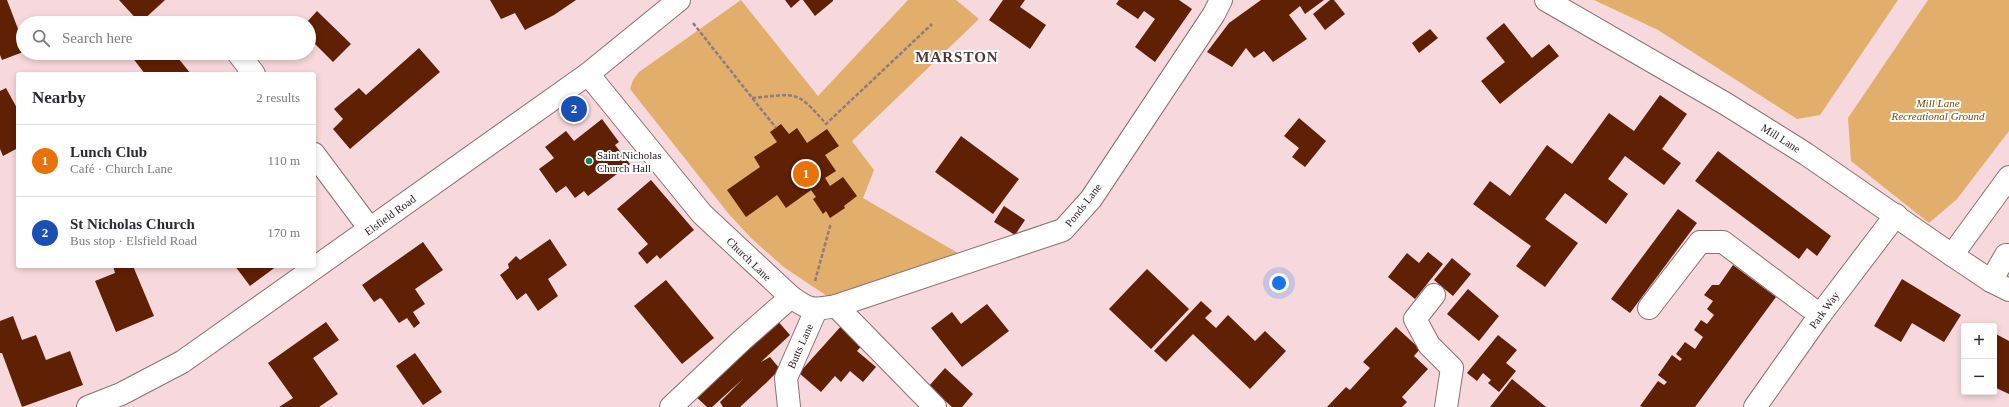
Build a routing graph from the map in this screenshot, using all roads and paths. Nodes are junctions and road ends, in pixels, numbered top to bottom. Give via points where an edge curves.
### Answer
1 (679, 0) edge
2 (1221, 0) edge
3 (1546, 0) edge
4 (932, 24) dead end
5 (243, 60) edge
6 (252, 72) edge
7 (588, 74) junction
8 (752, 98) junction
9 (776, 128) dead end
10 (316, 157) edge
11 (2009, 177) edge
12 (1896, 214) junction
13 (831, 223) dead end
14 (370, 229) junction
15 (1952, 255) junction
16 (2009, 255) edge
17 (316, 267) edge
18 (315, 268) edge
19 (2000, 286) edge
20 (1434, 295) dead end
21 (812, 305) junction
22 (1649, 308) dead end
23 (1820, 315) junction
24 (125, 401) edge
25 (88, 407) edge
26 (671, 407) edge
27 (789, 407) edge
28 (935, 407) edge
29 (1446, 407) edge
30 (1755, 407) edge

1 - 7 street, Elsfield Road
1 - 8 path via 699,31
2 - 21 street, Ponds Lane via 1090,199 1063,230
3 - 12 street, Mill Lane via 1726,104
4 - 8 path via 826,124 801,97 790,94
5 - 6 street
7 - 14 street, Elsfield Road
7 - 21 street, Church Lane via 702,214
8 - 9 path
10 - 14 street
11 - 15 street
12 - 15 street, Mill Lane
12 - 23 street, Park Way
13 - 21 path
14 - 17 street, Elsfield Road
15 - 19 street, Mill Lane
16 - 19 street via 2006,255
18 - 24 street, Elsfield Road
20 - 29 street via 1415,319 1430,345 1452,368
21 - 26 street via 742,340
21 - 27 street, Butts Lane via 786,378
21 - 28 street, Church Lane
22 - 23 street via 1700,242 1722,242
23 - 30 street, Park Way
24 - 25 street, Elsfield Road

